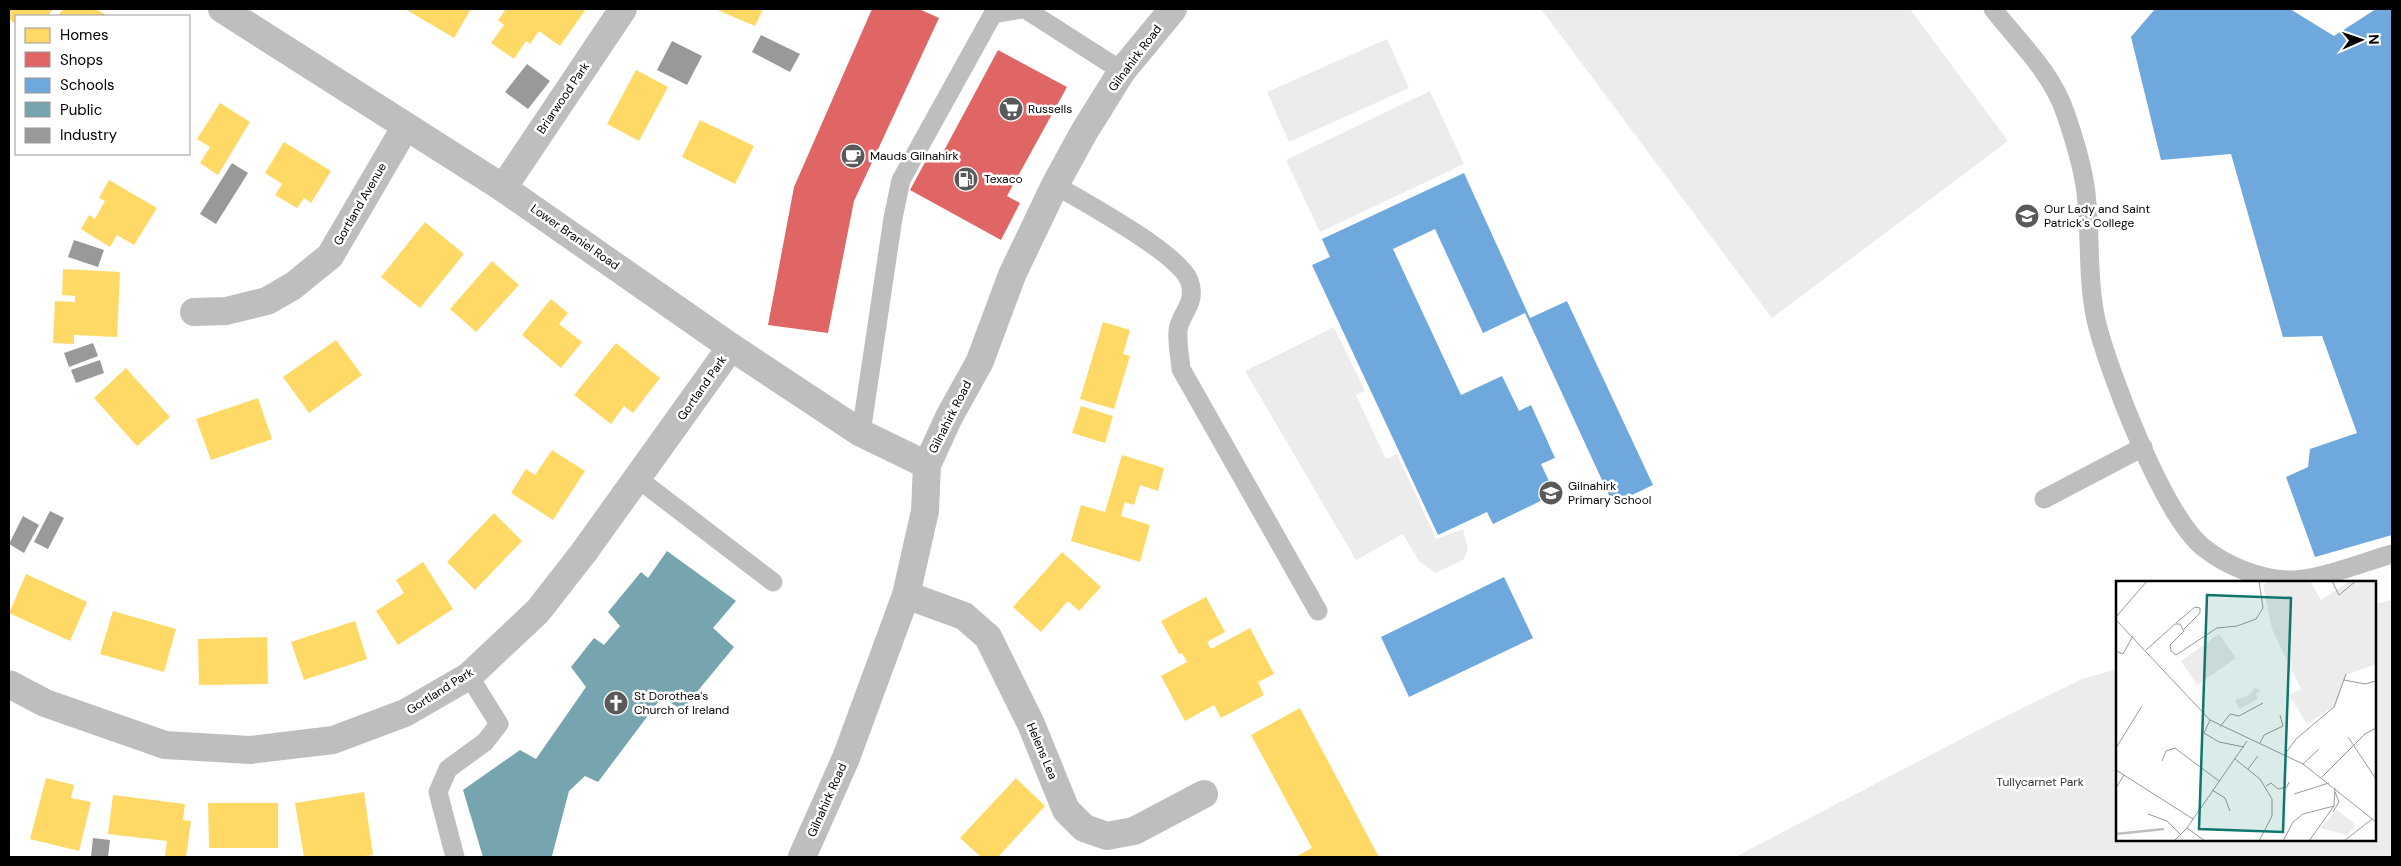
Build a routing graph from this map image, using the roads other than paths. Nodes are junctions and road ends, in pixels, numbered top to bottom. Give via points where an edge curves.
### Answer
1 (222, 9) edge
2 (623, 9) edge
3 (1016, 9) edge
4 (1173, 9) edge
5 (1993, 9) edge
6 (1122, 71) junction
7 (406, 126) junction
8 (1055, 185) junction
9 (503, 188) junction
10 (194, 312) dead end
11 (731, 347) junction
12 (861, 433) junction
13 (2143, 447) junction
14 (927, 465) junction
15 (637, 478) junction
16 (2044, 499) dead end
17 (2392, 554) edge
18 (773, 582) dead end
19 (906, 595) junction
20 (1318, 611) dead end
21 (469, 676) junction
22 (9, 684) edge
23 (1204, 794) dead end
24 (455, 857) edge
25 (802, 857) edge

1 - 7 street, Lower Braniel Road
2 - 9 street, Briarwood Park
3 - 6 lane
3 - 12 lane via 993,14 901,180
4 - 6 street, Gilnahirk Road
5 - 13 lane via 2046,73 2064,110 2086,193 2090,279 2096,320 2112,374
6 - 8 street, Gilnahirk Road
7 - 9 street, Lower Braniel Road
7 - 10 street, Gortland Avenue via 330,256 293,286 267,301 226,311
8 - 14 street, Gilnahirk Road via 1012,275 980,361 949,416
8 - 20 lane via 1107,214 1147,242 1170,259 1189,280 1191,303 1178,330 1181,370
9 - 11 street, Lower Braniel Road
11 - 12 street, Lower Braniel Road
11 - 15 street, Gortland Park
12 - 14 street, Lower Braniel Road
13 - 16 lane
13 - 17 lane via 2177,515 2203,547 2230,564 2257,575 2289,580 2318,576
14 - 19 street, Gilnahirk Road via 925,511
15 - 18 lane
15 - 21 street, Gortland Park via 538,611
19 - 23 street, Helens Lea via 964,616 988,636 1031,724 1066,810 1084,828 1107,836 1134,832
19 - 25 street, Gilnahirk Road via 846,758
21 - 22 street, Gortland Park via 405,714 333,740 250,750 165,745 44,703
21 - 24 lane via 499,724 485,742 448,769 438,792

